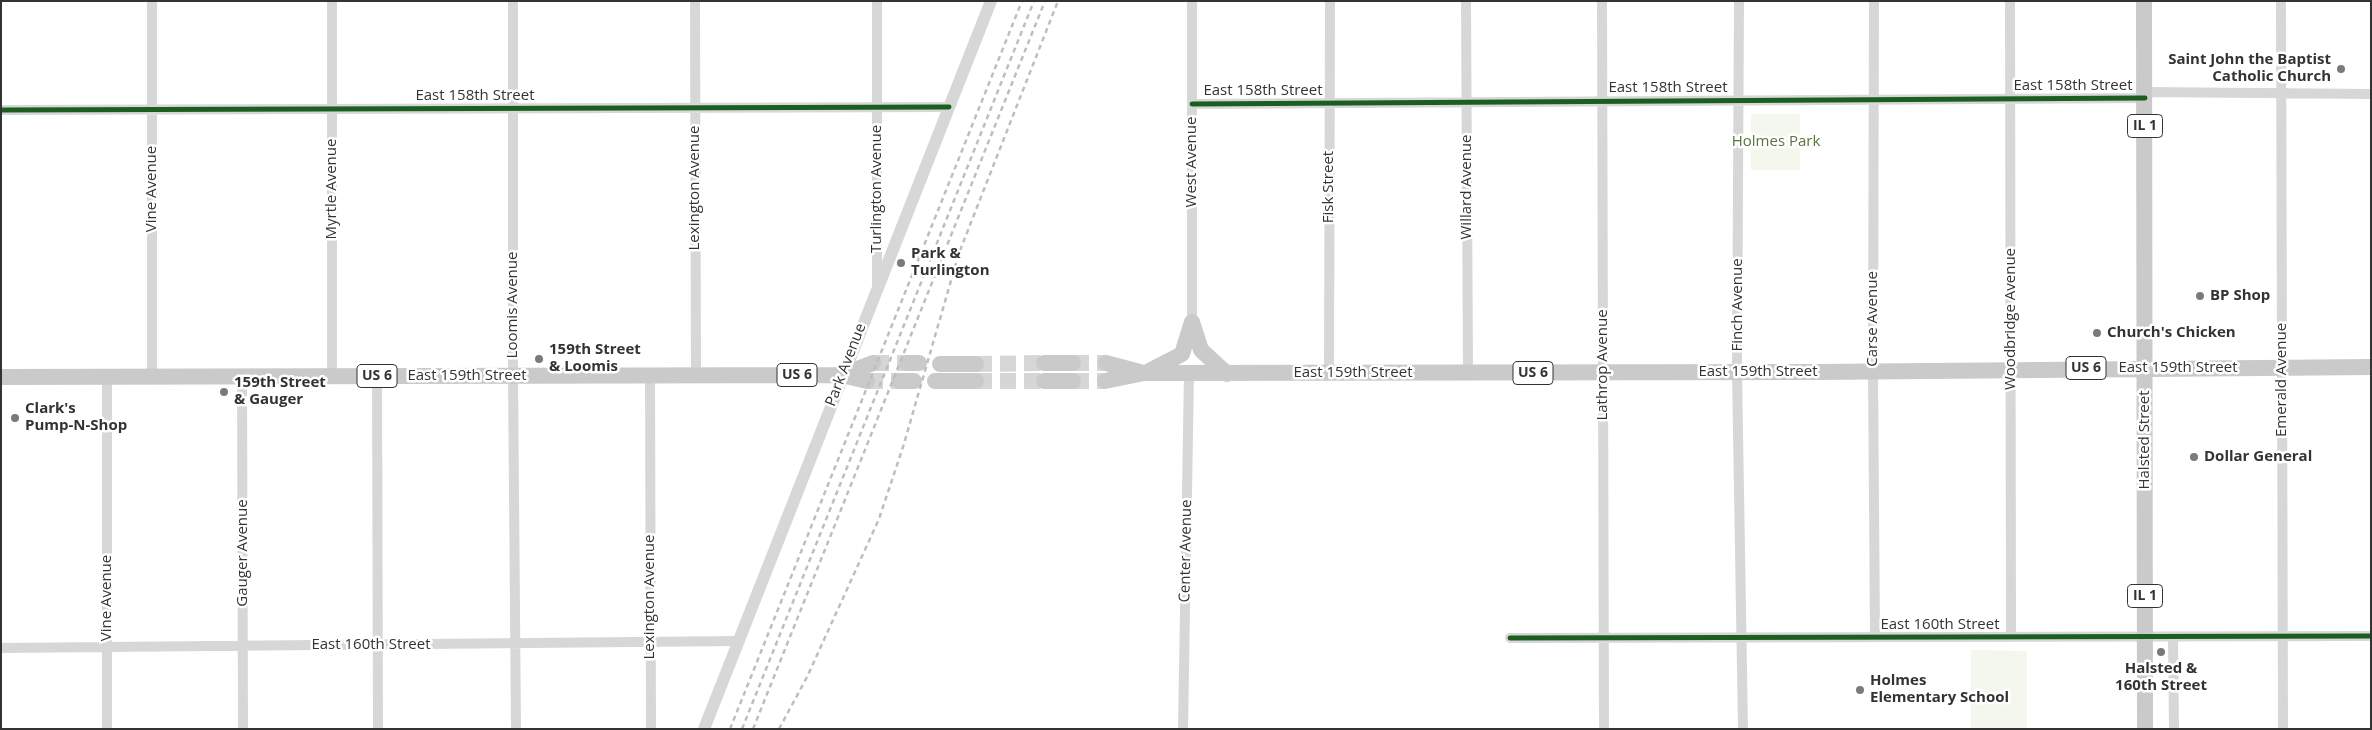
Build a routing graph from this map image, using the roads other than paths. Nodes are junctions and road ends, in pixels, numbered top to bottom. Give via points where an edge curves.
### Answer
1 (152, 1) edge
2 (332, 1) edge
3 (513, 1) edge
4 (695, 1) edge
5 (877, 1) edge
6 (991, 1) edge
7 (1192, 1) edge
8 (1330, 1) edge
9 (1466, 1) edge
10 (1602, 1) edge
11 (1738, 1) edge
12 (1874, 1) edge
13 (2010, 1) edge
14 (2144, 1) edge
15 (2281, 1) edge
16 (2282, 93) junction
17 (2371, 94) edge
18 (2145, 95) junction
19 (2010, 98) junction
20 (1874, 99) junction
21 (1738, 100) junction
22 (1602, 101) junction
23 (1466, 102) junction
24 (1330, 103) junction
25 (1192, 104) junction
26 (877, 106) junction
27 (949, 107) junction
28 (513, 108) junction
29 (695, 108) junction
30 (332, 109) junction
31 (1, 110) edge
32 (152, 110) junction
33 (877, 286) junction
34 (1192, 322) junction
35 (873, 363) tunnel mouth
36 (1044, 363) tunnel mouth
37 (1073, 363) tunnel mouth
38 (1106, 363) tunnel mouth
39 (940, 364) dead end
40 (976, 364) tunnel mouth
41 (2145, 367) junction
42 (2282, 367) junction
43 (2371, 367) edge
44 (2010, 370) junction
45 (1873, 371) junction
46 (1603, 372) junction
47 (1738, 372) junction
48 (1144, 373) junction
49 (1468, 373) junction
50 (1189, 374) junction
51 (1227, 374) junction
52 (1329, 374) junction
53 (842, 375) junction
54 (377, 376) junction
55 (513, 376) junction
56 (650, 376) junction
57 (696, 376) junction
58 (1, 377) edge
59 (107, 377) junction
60 (152, 377) junction
61 (242, 377) junction
62 (332, 377) junction
63 (867, 381) tunnel mouth
64 (934, 381) dead end
65 (976, 381) tunnel mouth
66 (1044, 381) tunnel mouth
67 (1073, 381) tunnel mouth
68 (1105, 381) tunnel mouth
69 (2282, 636) junction
70 (2371, 636) edge
71 (1741, 637) junction
72 (1875, 637) junction
73 (2010, 637) junction
74 (2145, 637) junction
75 (2173, 637) junction
76 (1510, 638) dead end
77 (1604, 638) junction
78 (740, 642) junction
79 (649, 643) junction
80 (516, 644) junction
81 (378, 645) junction
82 (243, 646) junction
83 (107, 647) junction
84 (1, 648) edge
85 (107, 729) edge
86 (243, 729) edge
87 (378, 729) edge
88 (516, 729) edge
89 (650, 729) edge
90 (704, 729) edge
91 (1183, 729) edge
92 (1604, 729) edge
93 (1743, 729) edge
94 (2145, 729) edge
95 (2174, 729) edge
96 (2282, 729) edge

1 - 32 street, Vine Avenue
2 - 30 street, Myrtle Avenue
3 - 28 street, Loomis Avenue
4 - 29 street, Lexington Avenue
5 - 26 street, Turlington Avenue
6 - 27 street, Park Avenue
7 - 25 street, West Avenue
8 - 24 street, Fisk Street
9 - 23 street, Willard Avenue
10 - 22 street, Lathrop Avenue
11 - 21 street, Finch Avenue
12 - 20 street, Carse Avenue
13 - 19 street, Woodbridge Avenue
14 - 18 main road, Halsted Street / IL 1
15 - 16 street, Emerald Avenue
16 - 17 street, East 158th Street
16 - 18 street, East 158th Street
16 - 42 street, Emerald Avenue
18 - 19 street, East 158th Street
18 - 41 main road, Halsted Street / IL 1
19 - 20 street, East 158th Street
19 - 44 street, Woodbridge Avenue
20 - 21 street, East 158th Street
20 - 45 street, Carse Avenue
21 - 22 street, East 158th Street
21 - 47 street, Finch Avenue
22 - 23 street, East 158th Street
22 - 46 street, Lathrop Avenue
23 - 24 street, East 158th Street
23 - 49 street, Willard Avenue
24 - 25 street, East 158th Street
24 - 52 street, Fisk Street
25 - 34 street, West Avenue
26 - 27 street, East 158th Street
26 - 29 street, East 158th Street
26 - 33 street, Turlington Avenue
27 - 33 street, Park Avenue
28 - 29 street, East 158th Street
28 - 30 street, East 158th Street
28 - 55 street, Loomis Avenue
29 - 57 street, Lexington Avenue
30 - 32 street, East 158th Street
30 - 62 street, Myrtle Avenue
31 - 32 street, East 158th Street
32 - 60 street, Vine Avenue
33 - 53 street, Park Avenue
34 - 48 main road via 1182,354
34 - 51 main road via 1201,350
35 - 53 main road, East 159th Street / US 6
36 - 37 main road
38 - 48 main road, East 159th Street / US 6
39 - 40 main road
41 - 42 main road, East 159th Street / US 6
41 - 44 main road, East 159th Street / US 6
41 - 74 main road, Halsted Street / IL 1
42 - 43 main road, East 159th Street / US 6
42 - 69 street, Emerald Avenue
44 - 45 main road, East 159th Street / US 6
44 - 73 street, Woodbridge Avenue
45 - 47 main road, East 159th Street / US 6
45 - 72 street, Carse Avenue
46 - 47 main road, East 159th Street / US 6
46 - 49 main road, East 159th Street / US 6
46 - 77 street, Lathrop Avenue
47 - 71 street, Finch Avenue
48 - 50 main road, East 159th Street / US 6
48 - 68 main road, East 159th Street / US 6
49 - 52 main road, East 159th Street / US 6
50 - 51 main road, East 159th Street / US 6
50 - 91 street, Center Avenue
51 - 52 main road, East 159th Street / US 6
53 - 57 main road, East 159th Street / US 6
53 - 63 main road, East 159th Street / US 6
53 - 78 street, Park Avenue
54 - 55 main road, East 159th Street / US 6
54 - 62 main road, East 159th Street / US 6
54 - 81 street
55 - 56 main road, East 159th Street / US 6
55 - 80 street, Loomis Avenue
56 - 57 main road, East 159th Street / US 6
56 - 79 street, Lexington Avenue
58 - 59 main road, East 159th Street / US 6
59 - 60 main road, East 159th Street / US 6
59 - 83 street, Vine Avenue
60 - 61 main road, East 159th Street / US 6
61 - 62 main road, East 159th Street / US 6
61 - 82 street, Gauger Avenue
64 - 65 main road
66 - 67 main road
69 - 70 street, East 160th Street
69 - 75 street, East 160th Street
69 - 96 street, Emerald Avenue
71 - 72 street, East 160th Street
71 - 77 street, East 160th Street
71 - 93 street, Finch Avenue
72 - 73 street, East 160th Street
73 - 74 street, East 160th Street
74 - 75 street, East 160th Street
74 - 94 main road, Halsted Street / IL 1
75 - 95 street
76 - 77 street, East 160th Street
77 - 92 street, Lathrop Avenue
78 - 79 street, East 160th Street
78 - 90 street, Park Avenue
79 - 80 street, East 160th Street
79 - 89 street, Lexington Avenue
80 - 81 street, East 160th Street
80 - 88 street, Loomis Avenue
81 - 82 street, East 160th Street
81 - 87 street
82 - 83 street, East 160th Street
82 - 86 street, Gauger Avenue
83 - 84 street, East 160th Street
83 - 85 street, Vine Avenue

